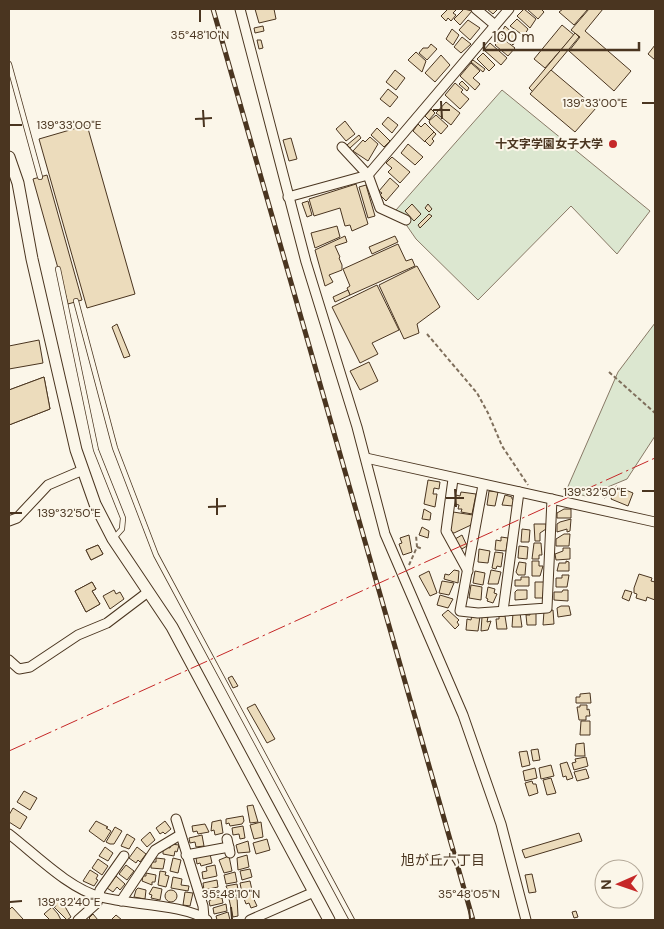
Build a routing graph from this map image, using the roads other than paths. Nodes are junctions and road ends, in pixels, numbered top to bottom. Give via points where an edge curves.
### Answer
1 (240, 9) edge
2 (476, 9) edge
3 (509, 9) edge
4 (495, 26) junction
5 (9, 64) edge
6 (342, 147) dead end
7 (9, 157) edge
8 (368, 175) junction
9 (40, 177) dead end
10 (14, 185) edge
11 (288, 197) junction
12 (406, 220) dead end
13 (58, 269) dead end
14 (76, 302) dead end
15 (366, 458) junction
16 (83, 470) junction
17 (453, 479) junction
18 (483, 485) junction
19 (519, 492) junction
20 (552, 499) junction
21 (9, 522) edge
22 (655, 522) edge
23 (113, 539) junction
24 (468, 571) junction
25 (148, 592) junction
26 (503, 611) junction
27 (9, 660) edge
28 (176, 819) dead end
29 (9, 834) edge
30 (180, 835) junction
31 (228, 846) dead end
32 (186, 855) junction
33 (124, 856) dead end
34 (314, 892) junction
35 (99, 897) junction
36 (121, 901) junction
37 (205, 919) edge
38 (78, 920) edge
39 (250, 920) edge
40 (329, 920) edge
41 (352, 920) edge
42 (526, 920) edge

1 - 11 street
2 - 4 street
3 - 4 street
4 - 8 street
5 - 9 lane
6 - 8 street
7 - 10 street
8 - 11 street
8 - 12 street via 380,208
10 - 16 street
11 - 15 street
13 - 23 lane via 96,450 123,518 122,530
14 - 41 lane via 115,448 156,555
15 - 17 street
15 - 42 street via 385,534 463,715 498,815
16 - 21 street via 48,485 17,518
16 - 23 street via 95,504
17 - 18 street
17 - 24 street via 446,531
18 - 19 street
18 - 24 street
19 - 20 street
19 - 26 street
20 - 22 street
20 - 26 street via 547,608
23 - 25 street
24 - 26 street via 460,610 478,613
25 - 27 street via 107,623 78,635 30,667 19,669
25 - 34 street via 172,627
28 - 30 street
29 - 35 street via 65,878
30 - 32 street
30 - 36 street via 155,850
31 - 32 street
32 - 37 street
33 - 35 street via 100,890
34 - 39 street
34 - 40 street
35 - 36 street
35 - 38 street
36 - 37 street via 174,909

